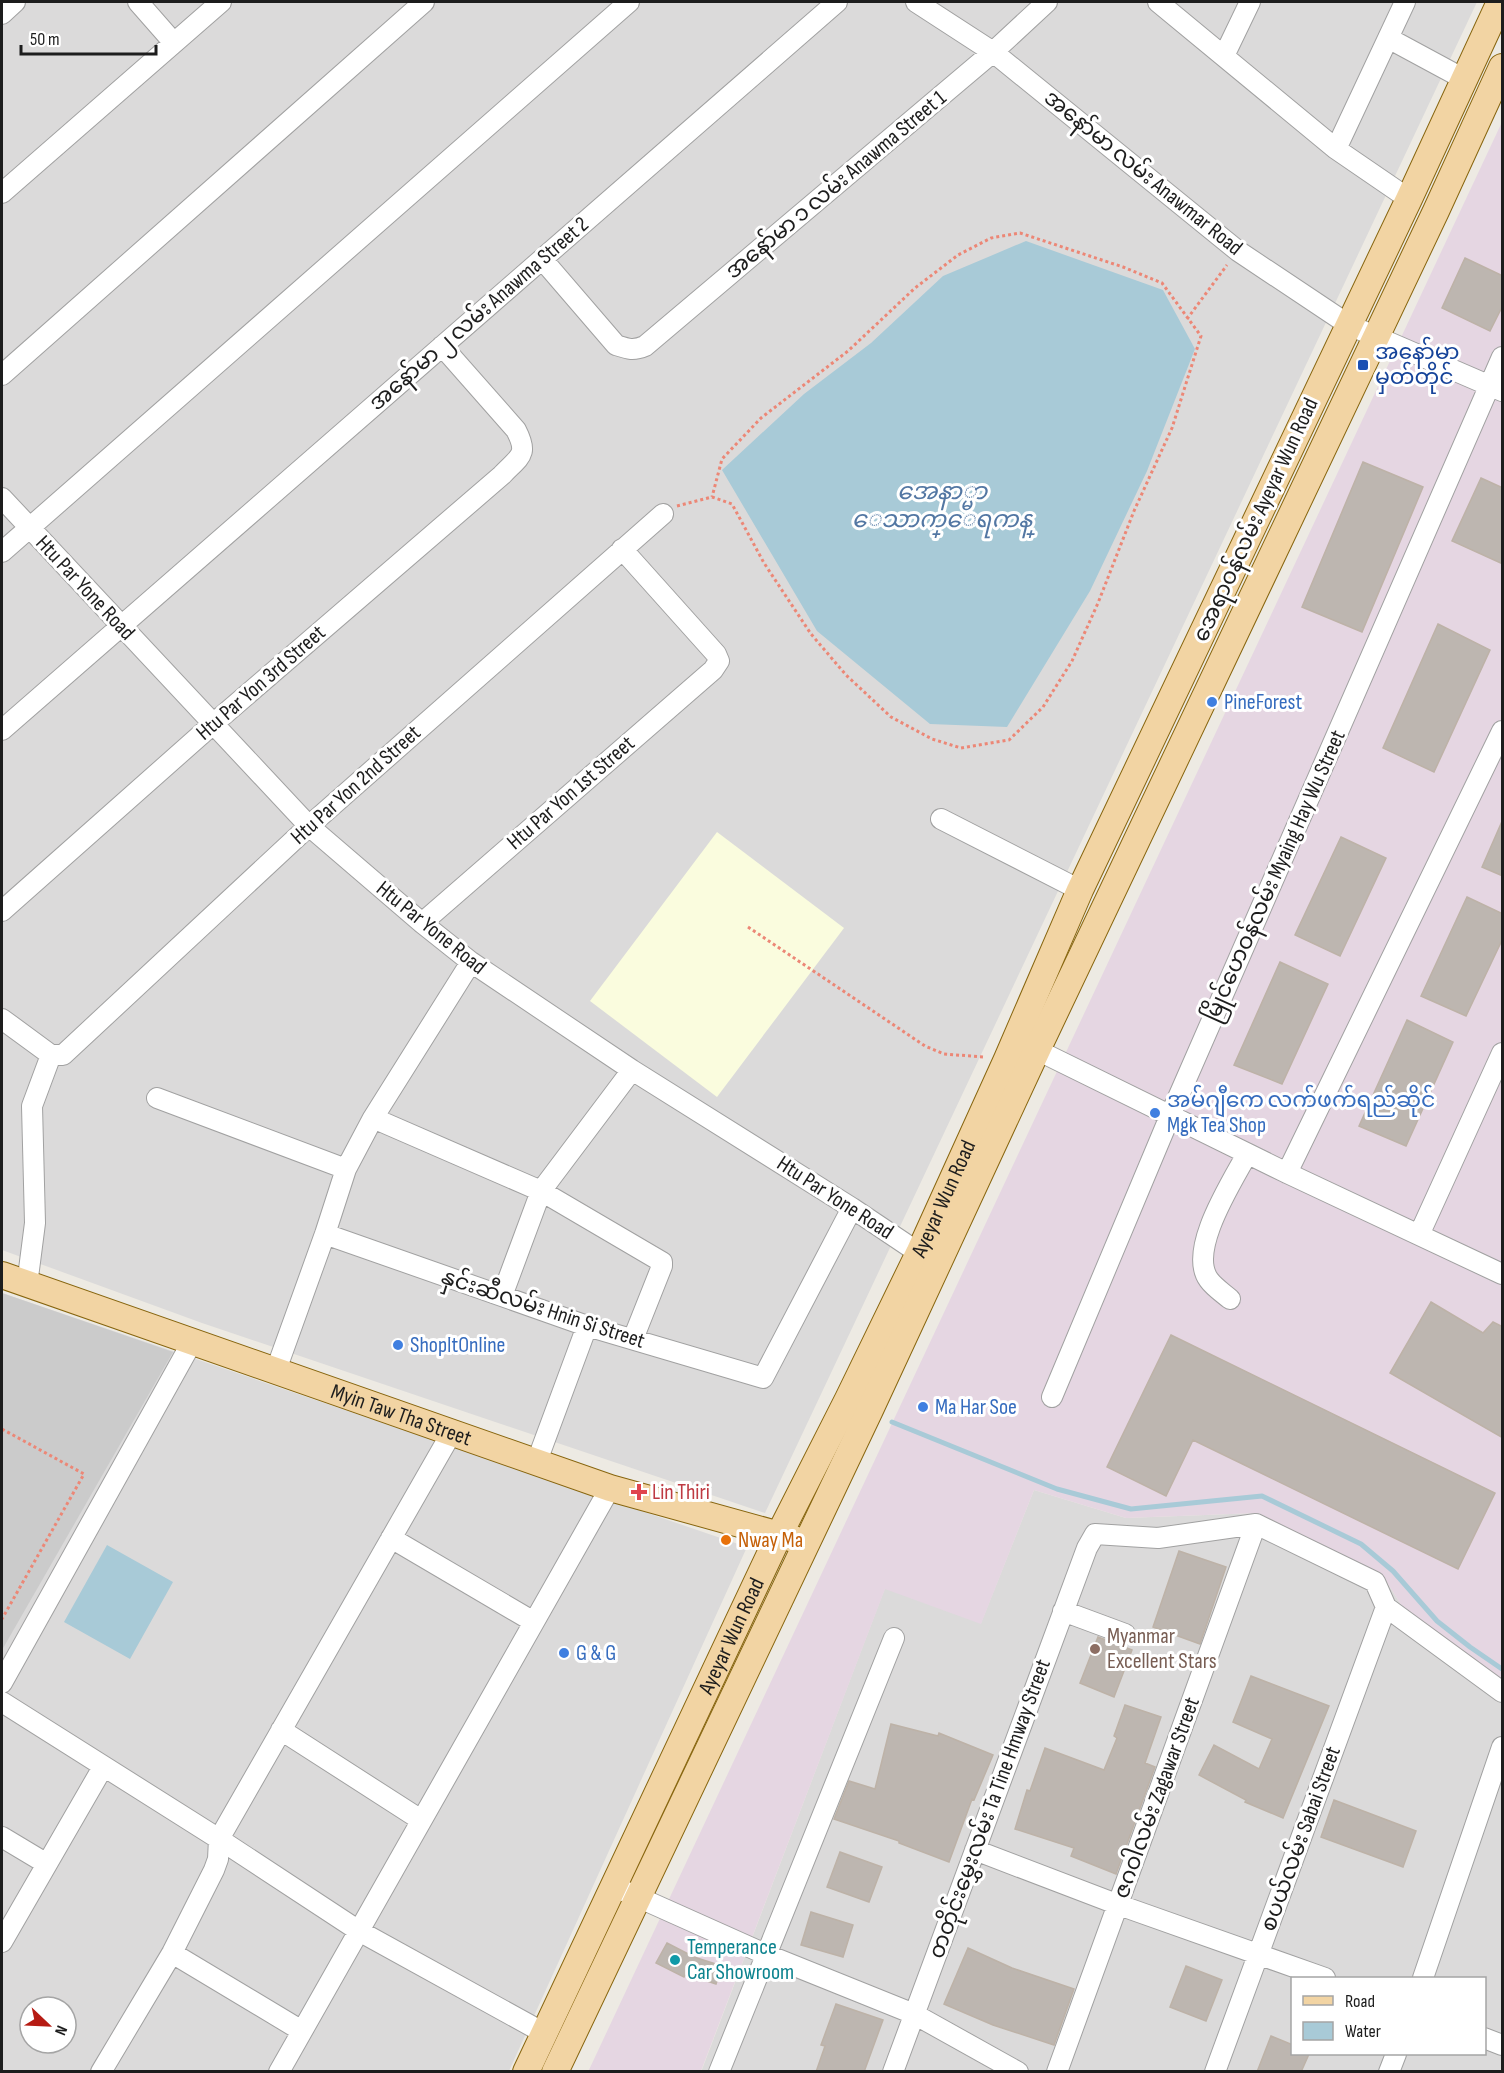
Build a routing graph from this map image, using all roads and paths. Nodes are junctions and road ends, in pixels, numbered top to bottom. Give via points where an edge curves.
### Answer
1 (15, 2) edge
2 (138, 2) edge
3 (221, 2) edge
4 (424, 2) edge
5 (629, 2) edge
6 (837, 2) edge
7 (916, 2) edge
8 (1047, 2) edge
9 (1158, 2) edge
10 (1250, 2) edge
11 (1405, 2) edge
12 (1500, 2) edge
13 (2, 14) edge
14 (1388, 38) junction
15 (174, 43) junction
16 (993, 52) junction
17 (1224, 56) junction
18 (1503, 67) edge
19 (1464, 79) junction
20 (1336, 149) junction
21 (2, 193) edge
22 (1409, 199) junction
23 (1238, 251) junction
24 (542, 259) junction
25 (1187, 318) junction
26 (1349, 325) junction
27 (1375, 338) junction
28 (442, 346) junction
29 (1503, 357) edge
30 (2, 375) edge
31 (1496, 388) edge
32 (712, 497) junction
33 (2, 498) edge
34 (663, 514) joint
35 (28, 528) junction
36 (622, 549) junction
37 (2, 552) edge
38 (121, 626) junction
39 (213, 724) junction
40 (2, 730) edge
41 (1503, 731) edge
42 (941, 819) dead end
43 (309, 826) junction
44 (1080, 890) junction
45 (2, 911) edge
46 (422, 923) junction
47 (748, 927) dead end
48 (471, 962) junction
49 (2, 1019) edge
50 (1020, 1049) junction
51 (1503, 1053) edge
52 (51, 1055) junction
53 (632, 1070) junction
54 (157, 1098) dead end
55 (1170, 1116) junction
56 (373, 1118) junction
57 (1247, 1154) junction
58 (346, 1169) junction
59 (1287, 1173) junction
60 (541, 1191) junction
61 (852, 1208) junction
62 (325, 1234) junction
63 (1419, 1235) junction
64 (929, 1258) junction
65 (1503, 1274) edge
66 (2, 1275) edge
67 (27, 1285) junction
68 (502, 1296) junction
69 (1230, 1299) dead end
70 (588, 1326) junction
71 (633, 1339) junction
72 (192, 1342) junction
73 (276, 1370) junction
74 (1052, 1397) dead end
75 (2, 1429) edge
76 (452, 1432) junction
77 (537, 1461) junction
78 (610, 1488) junction
79 (1256, 1524) junction
80 (779, 1535) junction
81 (391, 1538) junction
82 (805, 1543) junction
83 (1386, 1607) junction
84 (1063, 1611) junction
85 (2, 1619) edge
86 (534, 1622) junction
87 (1125, 1635) dead end
88 (894, 1638) dead end
89 (2, 1683) edge
90 (1503, 1692) edge
91 (2, 1702) edge
92 (281, 1730) junction
93 (1503, 1748) edge
94 (103, 1767) junction
95 (421, 1820) junction
96 (2, 1837) edge
97 (219, 1839) junction
98 (975, 1850) junction
99 (47, 1863) junction
100 (613, 1886) junction
101 (638, 1898) junction
102 (1119, 1905) junction
103 (359, 1931) junction
104 (2, 1942) edge
105 (172, 1953) junction
106 (765, 1954) junction
107 (1259, 1956) junction
108 (1322, 1977) edge
109 (1423, 1977) edge
110 (914, 2014) junction
111 (302, 2031) junction
112 (544, 2033) junction
113 (1486, 2038) edge
114 (1503, 2045) edge
115 (1396, 2055) edge
116 (100, 2072) edge
117 (279, 2072) edge
118 (526, 2072) edge
119 (555, 2072) edge
120 (719, 2072) edge
121 (893, 2072) edge
122 (1018, 2072) edge
123 (1057, 2072) edge
124 (1215, 2072) edge
125 (1389, 2072) edge

1 - 13 street
2 - 15 street
3 - 15 street
4 - 30 street
5 - 35 street
6 - 24 street, အနော်မာ ၂ လမ်း Anawma Street 2
7 - 16 street, အနော်မာ လမ်း Anawmar Road
8 - 16 street, အနော်မာ ၁ လမ်း Anawma Street 1
9 - 17 street
10 - 17 street
11 - 14 street
12 - 19 main road, အေရာဝန်လမ်း Ayeyar Wun Road
14 - 19 street
14 - 20 street
15 - 21 street
16 - 23 street, အနော်မာ လမ်း Anawmar Road
16 - 24 street, အနော်မာ ၁ လမ်း Anawma Street 1 via 636,350 616,345
17 - 20 street
18 - 27 main road, အေရာဝန်လမ်း Ayeyar Wun Road
19 - 22 main road, အေရာဝန်လမ်း Ayeyar Wun Road
20 - 22 street
22 - 26 main road, အေရာဝန်လမ်း Ayeyar Wun Road
23 - 25 path
23 - 26 street, အနော်မာ လမ်း Anawmar Road
24 - 28 street, အနော်မာ ၂ လမ်း Anawma Street 2
25 - 32 path via 1162,283 1123,267 1020,233 991,238 958,255 915,288 848,351 761,418 722,459
25 - 32 path via 1201,336 1168,438 1072,661 1043,708 1009,740 961,748 932,739 891,717 846,675 811,634 732,504
26 - 27 street, အနော်မာ လမ်း Anawmar Road
26 - 44 main road, အေရာဝန်လမ်း Ayeyar Wun Road
27 - 31 street, အနော်မာ လမ်း Anawmar Road
27 - 50 main road, အေရာဝန်လမ်း Ayeyar Wun Road
28 - 38 street, အနော်မာ ၂ လမ်း Anawma Street 2
28 - 39 street, Htu Par Yon 3rd Street via 516,430 523,443 520,456
29 - 31 street, မြိုင်ဟေဝန်လမ်း Myaing Hay Wu Street
31 - 55 street, မြိုင်ဟေဝန်လမ်း Myaing Hay Wu Street
32 - 34 path via 676,506
33 - 35 street, Htu Par Yone Road
34 - 36 street, Htu Par Yon 2nd Street
35 - 37 street
35 - 38 street, Htu Par Yone Road
36 - 43 street, Htu Par Yon 2nd Street
36 - 46 street, Htu Par Yon 1st Street via 719,661
38 - 39 street, Htu Par Yone Road
38 - 40 street, အနော်မာ ၂ လမ်း Anawma Street 2
39 - 43 street, Htu Par Yone Road
39 - 45 street, Htu Par Yon 3rd Street
41 - 59 street
42 - 44 street
43 - 46 street, Htu Par Yone Road
43 - 52 street, Htu Par Yon 2nd Street via 63,1054
44 - 50 main road, အေရာဝန်လမ်း Ayeyar Wun Road
46 - 48 street, Htu Par Yone Road
47 - 50 path via 925,1046 944,1053
48 - 53 street, Htu Par Yone Road
48 - 56 street
49 - 52 street
50 - 55 street
50 - 64 main road, Ayeyar Wun Road
51 - 63 street
52 - 67 street via 32,1106 35,1223
53 - 60 street
53 - 61 street, Htu Par Yone Road
54 - 58 street
55 - 57 street
55 - 74 street, မြိုင်ဟေဝန်လမ်း Myaing Hay Wu Street
56 - 58 street
56 - 60 street
57 - 59 street
57 - 69 street via 1207,1230 1202,1257 1207,1279
58 - 62 street
59 - 63 street
60 - 68 street
60 - 71 street via 662,1262
61 - 64 street, Htu Par Yone Road
61 - 71 street, နှင်းဆီလမ်း Hnin Si Street via 763,1378
62 - 68 street, နှင်းဆီလမ်း Hnin Si Street
62 - 73 street
63 - 65 street
64 - 80 main road, Ayeyar Wun Road via 848,1399
64 - 82 main road, Ayeyar Wun Road
66 - 67 main road, Myin Taw Tha Street
67 - 72 main road, Myin Taw Tha Street
68 - 70 street, နှင်းဆီလမ်း Hnin Si Street
70 - 71 street, နှင်းဆီလမ်း Hnin Si Street
70 - 77 street
72 - 73 main road, Myin Taw Tha Street
72 - 89 street
73 - 76 main road, Myin Taw Tha Street
75 - 85 path via 84,1474
76 - 77 main road, Myin Taw Tha Street
76 - 81 street
77 - 78 main road, Myin Taw Tha Street
78 - 80 main road, Myin Taw Tha Street
78 - 86 street
79 - 83 street via 1375,1582
79 - 84 street, တတိုင်းမွှေးလမ်း Ta Tine Hmway Street via 1158,1538 1095,1534
79 - 102 street, ဇဂဝါလမ်း Zagawar Street
80 - 82 main road, Myin Taw Tha Street
80 - 100 main road, Ayeyar Wun Road
81 - 86 street
81 - 92 street
82 - 101 main road, Ayeyar Wun Road
83 - 90 street
83 - 107 street, စပယ်လမ်း Sabai Street
84 - 87 street
84 - 98 street, တတိုင်းမွှေးလမ်း Ta Tine Hmway Street
86 - 95 street
88 - 106 street
91 - 94 street
92 - 95 street
92 - 97 street
93 - 109 street
94 - 97 street
94 - 99 street
95 - 103 street
96 - 99 street
97 - 103 street
97 - 105 street via 214,1870
98 - 102 street
98 - 110 street, တတိုင်းမွှေးလမ်း Ta Tine Hmway Street
99 - 104 street
100 - 101 street
100 - 112 main road, Ayeyar Wun Road
101 - 106 street
101 - 119 main road, Ayeyar Wun Road
102 - 107 street
102 - 123 street, ဇဂဝါလမ်း Zagawar Street
103 - 111 street
103 - 112 street
105 - 111 street
105 - 116 street
106 - 110 street
106 - 120 street
107 - 108 street
107 - 124 street, စပယ်လမ်း Sabai Street
110 - 121 street, တတိုင်းမွှေးလမ်း Ta Tine Hmway Street
110 - 122 street
111 - 117 street
112 - 118 main road, Ayeyar Wun Road
113 - 114 street
115 - 125 street

